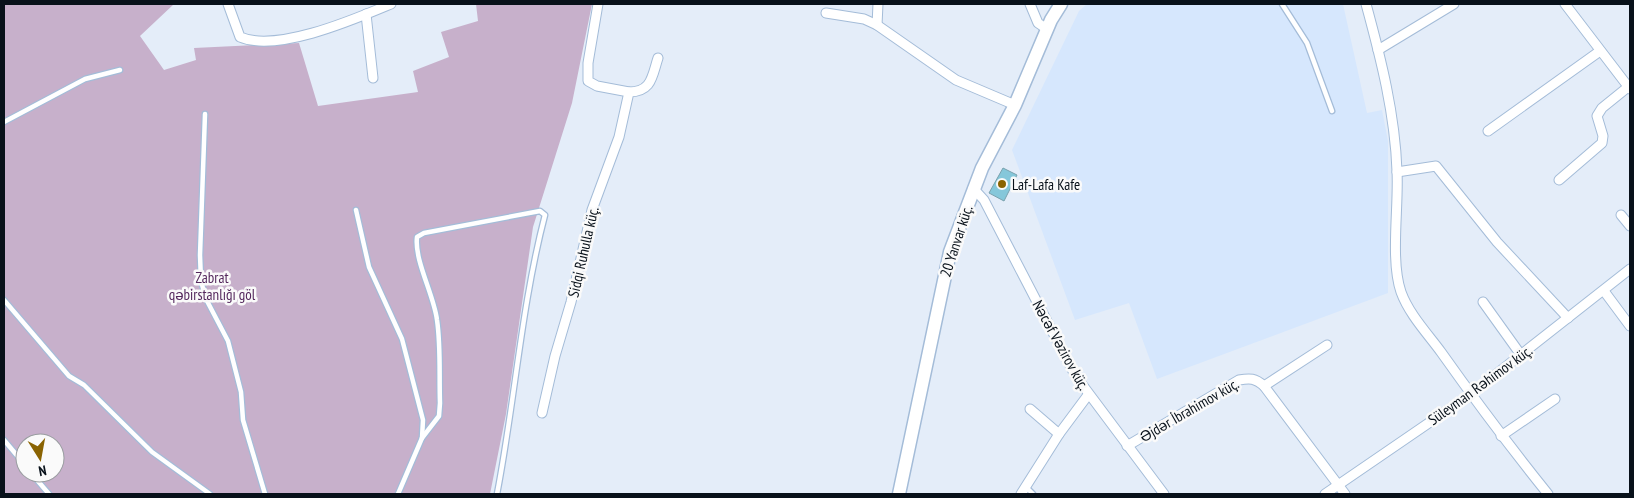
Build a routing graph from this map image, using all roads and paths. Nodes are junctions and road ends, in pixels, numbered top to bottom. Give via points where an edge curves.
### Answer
1 (228, 4) edge
2 (391, 4) edge
3 (598, 4) edge
4 (878, 4) edge
5 (1030, 4) edge
6 (1061, 4) edge
7 (1282, 4) edge
8 (1366, 4) edge
9 (1454, 4) edge
10 (1565, 4) edge
11 (826, 13) dead end
12 (366, 14) junction
13 (877, 25) junction
14 (1047, 29) junction
15 (1378, 50) junction
16 (1600, 51) junction
17 (658, 58) dead end
18 (120, 70) dead end
19 (373, 78) dead end
20 (1629, 88) edge
21 (629, 92) junction
22 (1015, 105) junction
23 (1332, 111) dead end
24 (204, 114) dead end
25 (4, 122) edge
26 (1488, 131) dead end
27 (1397, 172) junction
28 (1559, 180) dead end
29 (973, 188) junction
30 (356, 210) dead end
31 (1621, 215) dead end
32 (1630, 226) edge
33 (1630, 269) edge
34 (1604, 291) junction
35 (4, 300) edge
36 (1483, 302) dead end
37 (1568, 318) junction
38 (1630, 326) edge
39 (1328, 345) dead end
40 (1521, 355) junction
41 (1264, 386) junction
42 (1471, 394) junction
43 (1088, 395) junction
44 (1555, 399) dead end
45 (1030, 409) dead end
46 (542, 413) dead end
47 (1059, 434) junction
48 (1501, 436) junction
49 (422, 438) junction
50 (4, 440) edge
51 (1127, 446) junction
52 (15, 453) edge
53 (40, 483) edge
54 (1338, 485) junction
55 (1024, 491) edge
56 (49, 494) edge
57 (210, 494) edge
58 (265, 494) edge
59 (398, 494) edge
60 (497, 494) edge
61 (899, 494) edge
62 (1033, 494) edge
63 (1164, 494) edge
64 (1325, 494) edge
65 (1344, 494) edge
66 (1548, 494) edge

1 - 12 street via 240,37 250,41 303,36
2 - 12 street
3 - 21 street via 588,81 596,86
4 - 13 street
5 - 14 street via 1038,23
6 - 14 street, 20 Yanvar küç.
7 - 23 lane via 1307,43
8 - 15 street
9 - 15 street
10 - 16 street
11 - 13 street via 864,19
12 - 19 street
13 - 22 street via 956,80
14 - 22 street, 20 Yanvar küç.
15 - 27 street via 1390,104
16 - 20 street
16 - 26 street
17 - 21 street via 646,88 640,92
18 - 25 lane via 85,79
20 - 28 street via 1602,108 1597,116 1602,143
21 - 46 street, Sidqi Ruhulla küç. via 619,137 592,210
22 - 29 street, 20 Yanvar küç.
24 - 58 lane via 201,281 206,299 228,341 241,392 244,420
27 - 37 street via 1436,166 1497,242
27 - 42 street via 1397,273 1401,291
29 - 43 street, Nəcəf Vəzirov küç. via 984,200
29 - 61 street, 20 Yanvar küç. via 944,275
30 - 49 lane via 369,267 402,339 423,420
31 - 32 street
33 - 34 street, Süleyman Rəhimov küç.
34 - 37 street, Süleyman Rəhimov küç.
34 - 38 street
35 - 57 lane via 68,376 84,386 152,452
36 - 40 street
37 - 40 street, Süleyman Rəhimov küç.
39 - 41 street
40 - 42 street, Süleyman Rəhimov küç.
41 - 51 street, Əjdər İbrahimov küç. via 1257,380 1239,380
41 - 54 street, Əjdər İbrahimov küç.
42 - 48 street
42 - 54 street, Süleyman Rəhimov küç.
43 - 47 street
43 - 51 street, Nəcəf Vəzirov küç.
44 - 48 street
45 - 47 street
47 - 55 street
48 - 66 street
49 - 59 lane
49 - 60 lane via 439,416 440,403 437,321 416,248 417,237 540,211 545,215 526,296
50 - 52 lane
51 - 63 street, Nəcəf Vəzirov küç.
53 - 56 lane
54 - 64 street, Süleyman Rəhimov küç.
54 - 65 street, Əjdər İbrahimov küç.
55 - 62 lane

